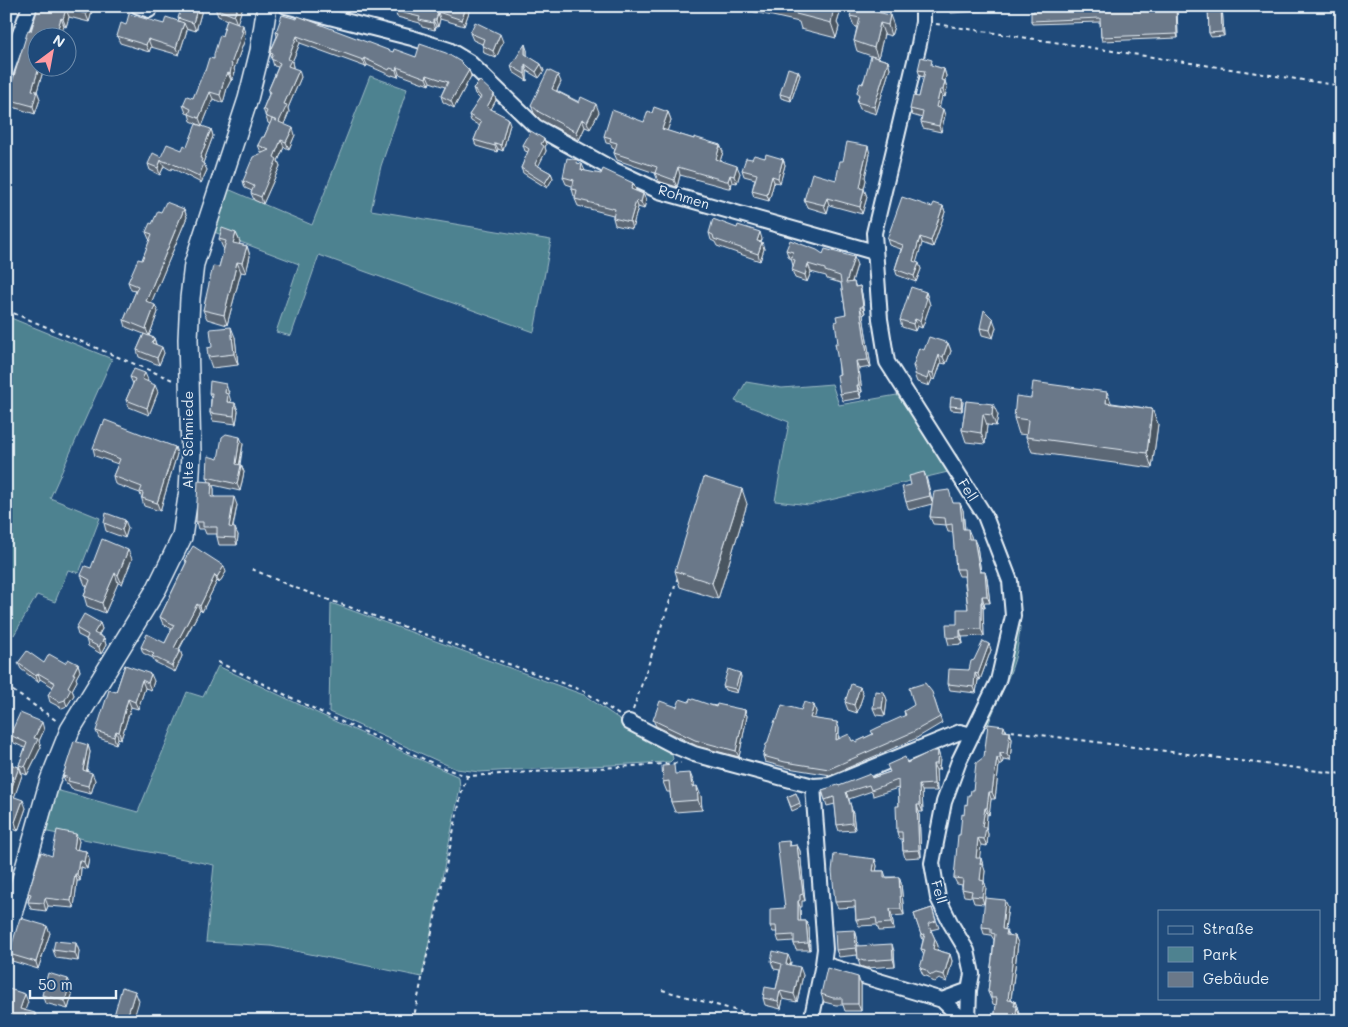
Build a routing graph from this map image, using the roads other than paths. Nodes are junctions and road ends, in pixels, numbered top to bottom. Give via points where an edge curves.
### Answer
1 (30, 6) edge
2 (267, 6) edge
3 (286, 6) edge
4 (923, 6) edge
5 (6, 72) edge
6 (874, 252) junction
7 (629, 722) road end
8 (974, 731) junction
9 (813, 786) junction
10 (6, 935) edge
11 (823, 964) junction
12 (968, 990) junction
13 (942, 1000) junction
14 (811, 1021) edge
15 (964, 1021) edge
16 (968, 1021) edge

1 - 5 street
2 - 10 street, Alte Schmiede via 248,100 194,264 188,387 190,481 182,537 157,588 70,730 50,780
3 - 6 street, Rohmen via 448,50 469,62 536,126 612,169 659,190
4 - 6 street via 923,22 874,234
6 - 8 street, Fell via 887,362 985,516 1010,581 1014,616 998,681
7 - 9 street via 675,746 705,757
8 - 9 street via 960,732 830,785
8 - 12 street, Fell via 944,802 932,863 938,898 967,951 972,974
9 - 11 street via 825,950
11 - 13 street
11 - 14 street
12 - 13 street
12 - 16 street, Fell
13 - 15 street

